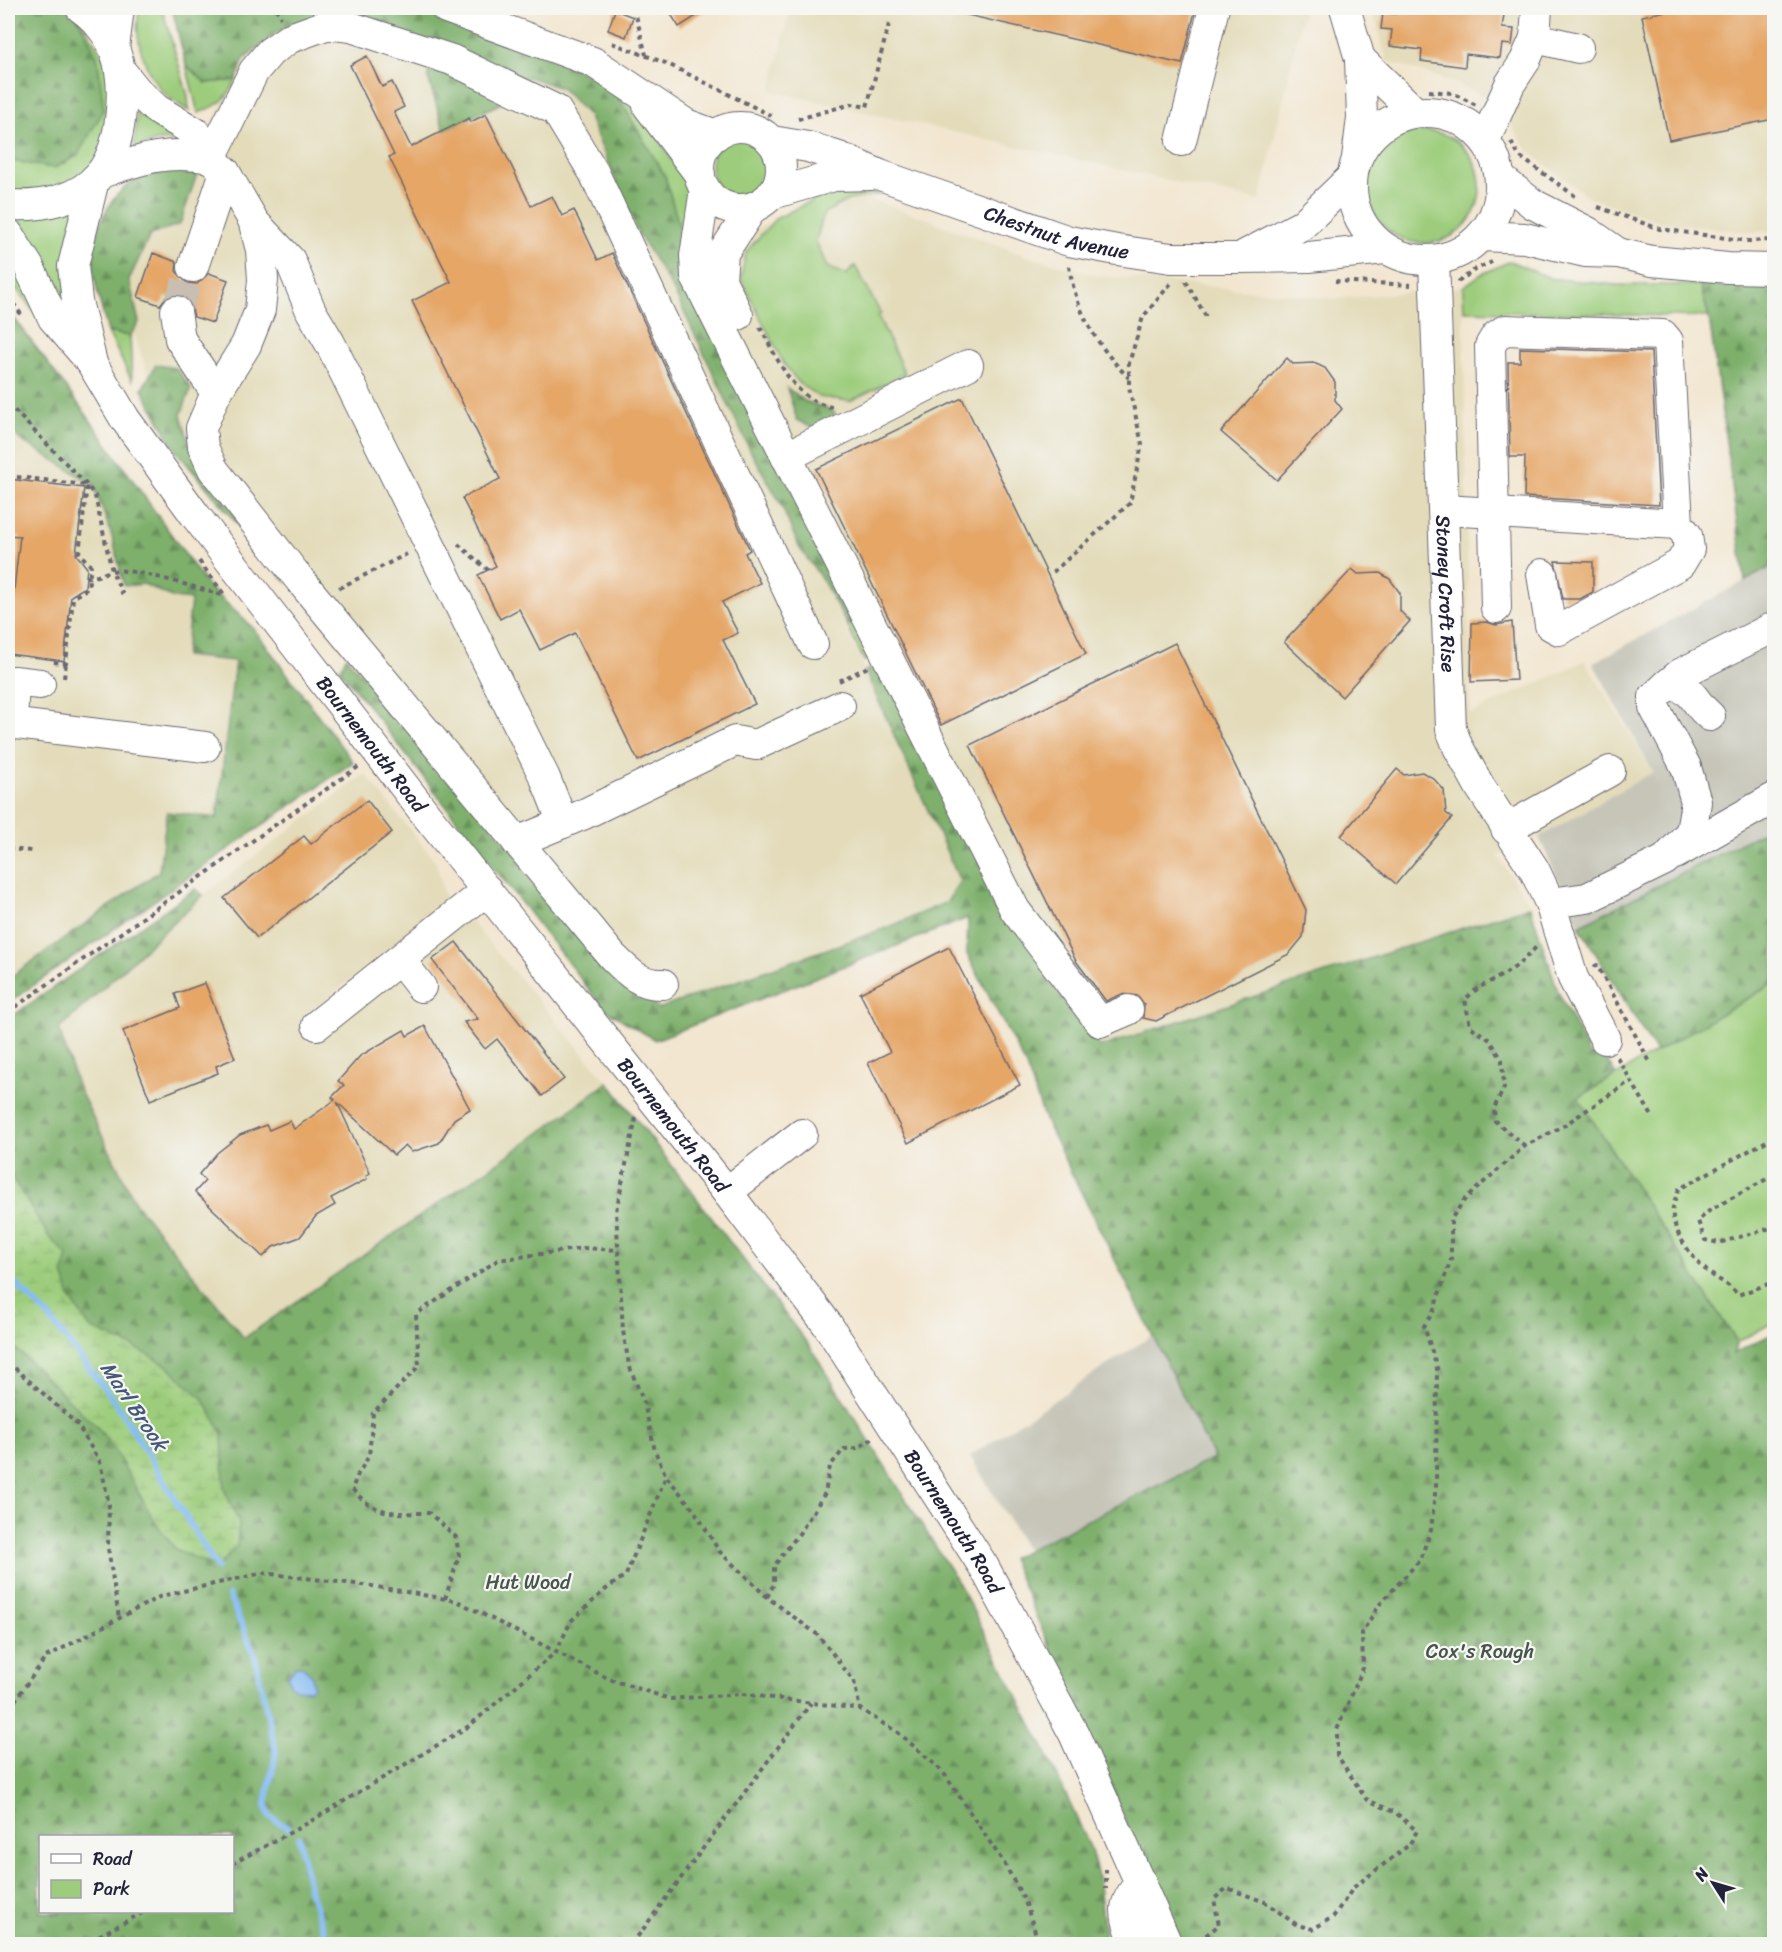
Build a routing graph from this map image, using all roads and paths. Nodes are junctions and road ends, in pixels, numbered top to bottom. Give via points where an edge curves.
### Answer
1 (81, 8) edge
2 (119, 8) edge
3 (446, 8) edge
4 (634, 8) edge
5 (1214, 8) edge
6 (1345, 8) edge
7 (1537, 8) edge
8 (486, 14) edge
9 (889, 24) dead end
10 (1535, 38) junction
11 (602, 40) dead end
12 (1578, 48) dead end
13 (646, 56) junction
14 (117, 59) junction
15 (1360, 59) junction
16 (636, 89) junction
17 (1408, 105) junction
18 (797, 119) dead end
19 (1477, 119) junction
20 (773, 129) junction
21 (716, 135) junction
22 (1181, 141) dead end
23 (218, 165) junction
24 (1354, 168) junction
25 (880, 175) junction
26 (98, 177) junction
27 (1500, 178) junction
28 (702, 182) junction
29 (1576, 196) dead end
30 (763, 200) junction
31 (8, 205) edge
32 (1596, 207) dead end
33 (253, 220) junction
34 (8, 234) edge
35 (1481, 236) junction
36 (1774, 240) edge
37 (1069, 241) junction
38 (1385, 249) junction
39 (1618, 253) junction
40 (1240, 258) junction
41 (1434, 260) junction
42 (193, 267) tunnel mouth
43 (1774, 269) edge
44 (1172, 278) dead end
45 (1185, 280) dead end
46 (8, 296) edge
47 (176, 310) tunnel mouth
48 (754, 317) dead end
49 (1206, 317) dead end
50 (25, 319) dead end
51 (92, 362) junction
52 (968, 365) dead end
53 (1129, 379) junction
54 (216, 393) junction
55 (8, 404) edge
56 (837, 406) dead end
57 (786, 457) junction
58 (8, 476) edge
59 (87, 485) junction
60 (1444, 510) junction
61 (1493, 513) junction
62 (1678, 524) junction
63 (430, 543) junction
64 (198, 558) dead end
65 (112, 571) junction
66 (1053, 572) dead end
67 (1542, 574) dead end
68 (88, 577) junction
69 (222, 595) junction
70 (124, 597) dead end
71 (231, 600) dead end
72 (318, 601) junction
73 (1496, 608) dead end
74 (1774, 627) edge
75 (813, 644) dead end
76 (862, 669) dead end
77 (41, 672) joint
78 (1668, 684) junction
79 (836, 696) joint
80 (1710, 716) dead end
81 (10, 723) edge
82 (205, 747) dead end
83 (378, 752) junction
84 (1610, 771) dead end
85 (1774, 798) edge
86 (564, 823) junction
87 (1506, 830) junction
88 (517, 842) junction
89 (8, 849) edge
90 (32, 851) dead end
91 (1665, 860) junction
92 (487, 890) junction
93 (1550, 903) junction
94 (1539, 944) dead end
95 (400, 960) junction
96 (663, 984) dead end
97 (421, 987) dead end
98 (1128, 1010) dead end
99 (8, 1012) edge
100 (317, 1025) dead end
101 (1605, 1039) joint
102 (1630, 1080) junction
103 (1652, 1116) dead end
104 (645, 1119) dead end
105 (802, 1134) dead end
106 (1774, 1137) edge
107 (1525, 1146) junction
108 (1774, 1175) edge
109 (727, 1192) junction
110 (1774, 1227) edge
111 (619, 1250) junction
112 (1774, 1282) edge
113 (8, 1364) edge
114 (872, 1427) dead end
115 (877, 1436) junction
116 (883, 1445) dead end
117 (666, 1476) junction
118 (767, 1597) junction
119 (445, 1599) junction
120 (119, 1617) junction
121 (556, 1652) junction
122 (811, 1703) junction
123 (860, 1709) junction
124 (8, 1727) edge
125 (1106, 1862) dead end
126 (234, 1863) edge
127 (1141, 1882) junction
128 (1106, 1893) dead end
129 (140, 1913) edge
130 (83, 1944) edge
131 (632, 1944) edge
132 (1039, 1944) edge
133 (1135, 1944) edge
134 (1167, 1944) edge
135 (1188, 1944) edge

1 - 14 street via 96,22
2 - 14 street
3 - 8 street
4 - 13 path
5 - 22 street
6 - 15 street
7 - 10 street
8 - 16 street via 593,62
9 - 18 path via 867,107 852,104
10 - 12 street
10 - 19 street via 1510,84
11 - 13 path
13 - 20 path via 668,63
14 - 23 street via 137,91 156,110 196,133
14 - 26 street, Bournemouth Road via 119,129
15 - 17 street
15 - 24 street via 1362,118
16 - 21 street via 686,124
16 - 28 street
17 - 19 street
17 - 19 path via 1426,90 1452,93
17 - 24 street via 1371,136
19 - 27 street
19 - 29 path via 1519,156
20 - 21 street via 727,129
20 - 25 street, Chestnut Avenue
20 - 30 street via 782,167 780,181
21 - 28 street via 702,152
23 - 26 street via 184,153 161,154
23 - 33 street
23 - 42 street
23 - 75 street via 254,71 270,52 290,38 326,25 351,27 452,60 556,110 594,173
24 - 38 street via 1352,198 1358,218
24 - 40 street, Chestnut Avenue via 1302,225
25 - 30 street, Chestnut Avenue via 834,176
25 - 37 street, Chestnut Avenue
26 - 31 street via 54,203
26 - 51 street, Bournemouth Road via 73,266
27 - 35 street via 1496,209
27 - 39 street via 1533,204 1588,232
28 - 30 street via 714,199 726,207 739,209
28 - 57 street via 694,256 696,277
30 - 57 street via 723,253 721,280 786,410
32 - 36 path via 1660,229 1748,241
33 - 54 street via 261,250 260,310 246,345
33 - 63 street via 290,260 311,311
34 - 51 street, Bournemouth Road via 53,318
35 - 39 street via 1525,238 1585,252
35 - 41 street via 1459,252
37 - 40 street, Chestnut Avenue via 1171,258
37 - 53 path via 1072,286 1081,313 1095,339
38 - 40 street, Chestnut Avenue
38 - 41 street via 1408,259
39 - 43 street via 1663,262
41 - 60 street, Stoney Croft Rise
44 - 53 path via 1143,317 1129,363
45 - 49 path
46 - 50 path
47 - 54 street via 180,339
48 - 56 path via 791,382 809,398 829,407
51 - 83 street, Bournemouth Road via 125,418 195,514
52 - 57 street
53 - 66 path via 1142,444 1130,502
54 - 72 street via 201,428 202,447 213,469
55 - 59 path
57 - 98 street via 1015,910 1100,1023
58 - 59 path
59 - 65 path via 95,496
59 - 68 path via 79,553 91,566
60 - 61 street
60 - 87 street, Stoney Croft Rise via 1451,729
61 - 62 street
61 - 62 street via 1490,346 1496,336 1505,330 1663,335 1668,341
61 - 73 street
62 - 67 street via 1687,536 1689,549 1680,564 1559,630 1550,625
63 - 72 path
63 - 86 street
64 - 69 path
65 - 68 path via 98,578
65 - 69 path via 150,576
65 - 70 path
68 - 77 path via 88,588 73,598 66,663
69 - 71 path
72 - 88 street
74 - 78 street via 1680,674
76 - 79 path
77 - 81 street via 14,681
78 - 80 street via 1695,695
78 - 91 street via 1654,697 1654,707 1686,767 1696,802 1691,832
79 - 86 street via 756,745 735,741
81 - 82 street
83 - 92 street, Bournemouth Road
83 - 99 path
84 - 87 street via 1534,805
85 - 91 street
86 - 88 street
87 - 93 street, Stoney Croft Rise via 1534,869
88 - 96 street via 628,973 642,981
89 - 90 path
91 - 93 street via 1587,898
92 - 95 street
92 - 109 street, Bournemouth Road
93 - 101 street, Stoney Croft Rise via 1573,978
94 - 107 path via 1523,961 1479,986 1465,1000 1470,1026 1490,1040 1502,1060 1504,1088 1494,1108 1494,1121
95 - 97 street
95 - 100 street
101 - 102 path
102 - 103 path
102 - 107 path via 1563,1126
104 - 111 path via 638,1111 616,1211
105 - 109 street
106 - 112 path via 1679,1189 1672,1209 1677,1231 1691,1257 1738,1295
107 - 135 path via 1465,1199 1451,1219 1451,1259 1433,1312 1424,1326 1437,1368 1436,1485 1431,1530 1420,1560 1380,1604 1362,1632 1363,1668 1337,1730 1337,1755 1366,1799 1396,1813 1417,1831 1409,1845 1354,1887 1333,1917 1313,1929 1297,1925 1265,1902 1227,1888 1214,1899 1219,1925
108 - 110 path via 1710,1210 1698,1221 1706,1240 1719,1243
109 - 127 street, Bournemouth Road via 826,1324 984,1567 1074,1734
111 - 117 path via 623,1331 629,1365 645,1403 655,1451
111 - 119 path via 583,1248 498,1260 416,1314 419,1366 373,1413 369,1456 352,1489 367,1506 392,1513 429,1513 456,1537 459,1556
113 - 120 path via 77,1424 100,1462 110,1504 108,1548
114 - 115 path
115 - 116 path
115 - 118 path via 857,1448 844,1449 830,1466 825,1493 774,1566 774,1584
117 - 118 path via 694,1510 719,1551
117 - 121 path via 626,1575 572,1621
118 - 123 path via 818,1635 854,1681
119 - 120 path via 263,1573 161,1596
119 - 121 path via 457,1601
120 - 124 path via 46,1657 14,1702
121 - 122 path via 609,1679 670,1699 742,1694
121 - 126 path via 469,1726
122 - 123 path
122 - 131 path
123 - 132 path via 900,1734 943,1772 1004,1863 1025,1901
125 - 128 path
127 - 133 street via 1128,1896 1124,1909
127 - 134 street, Bournemouth Road
129 - 130 path

